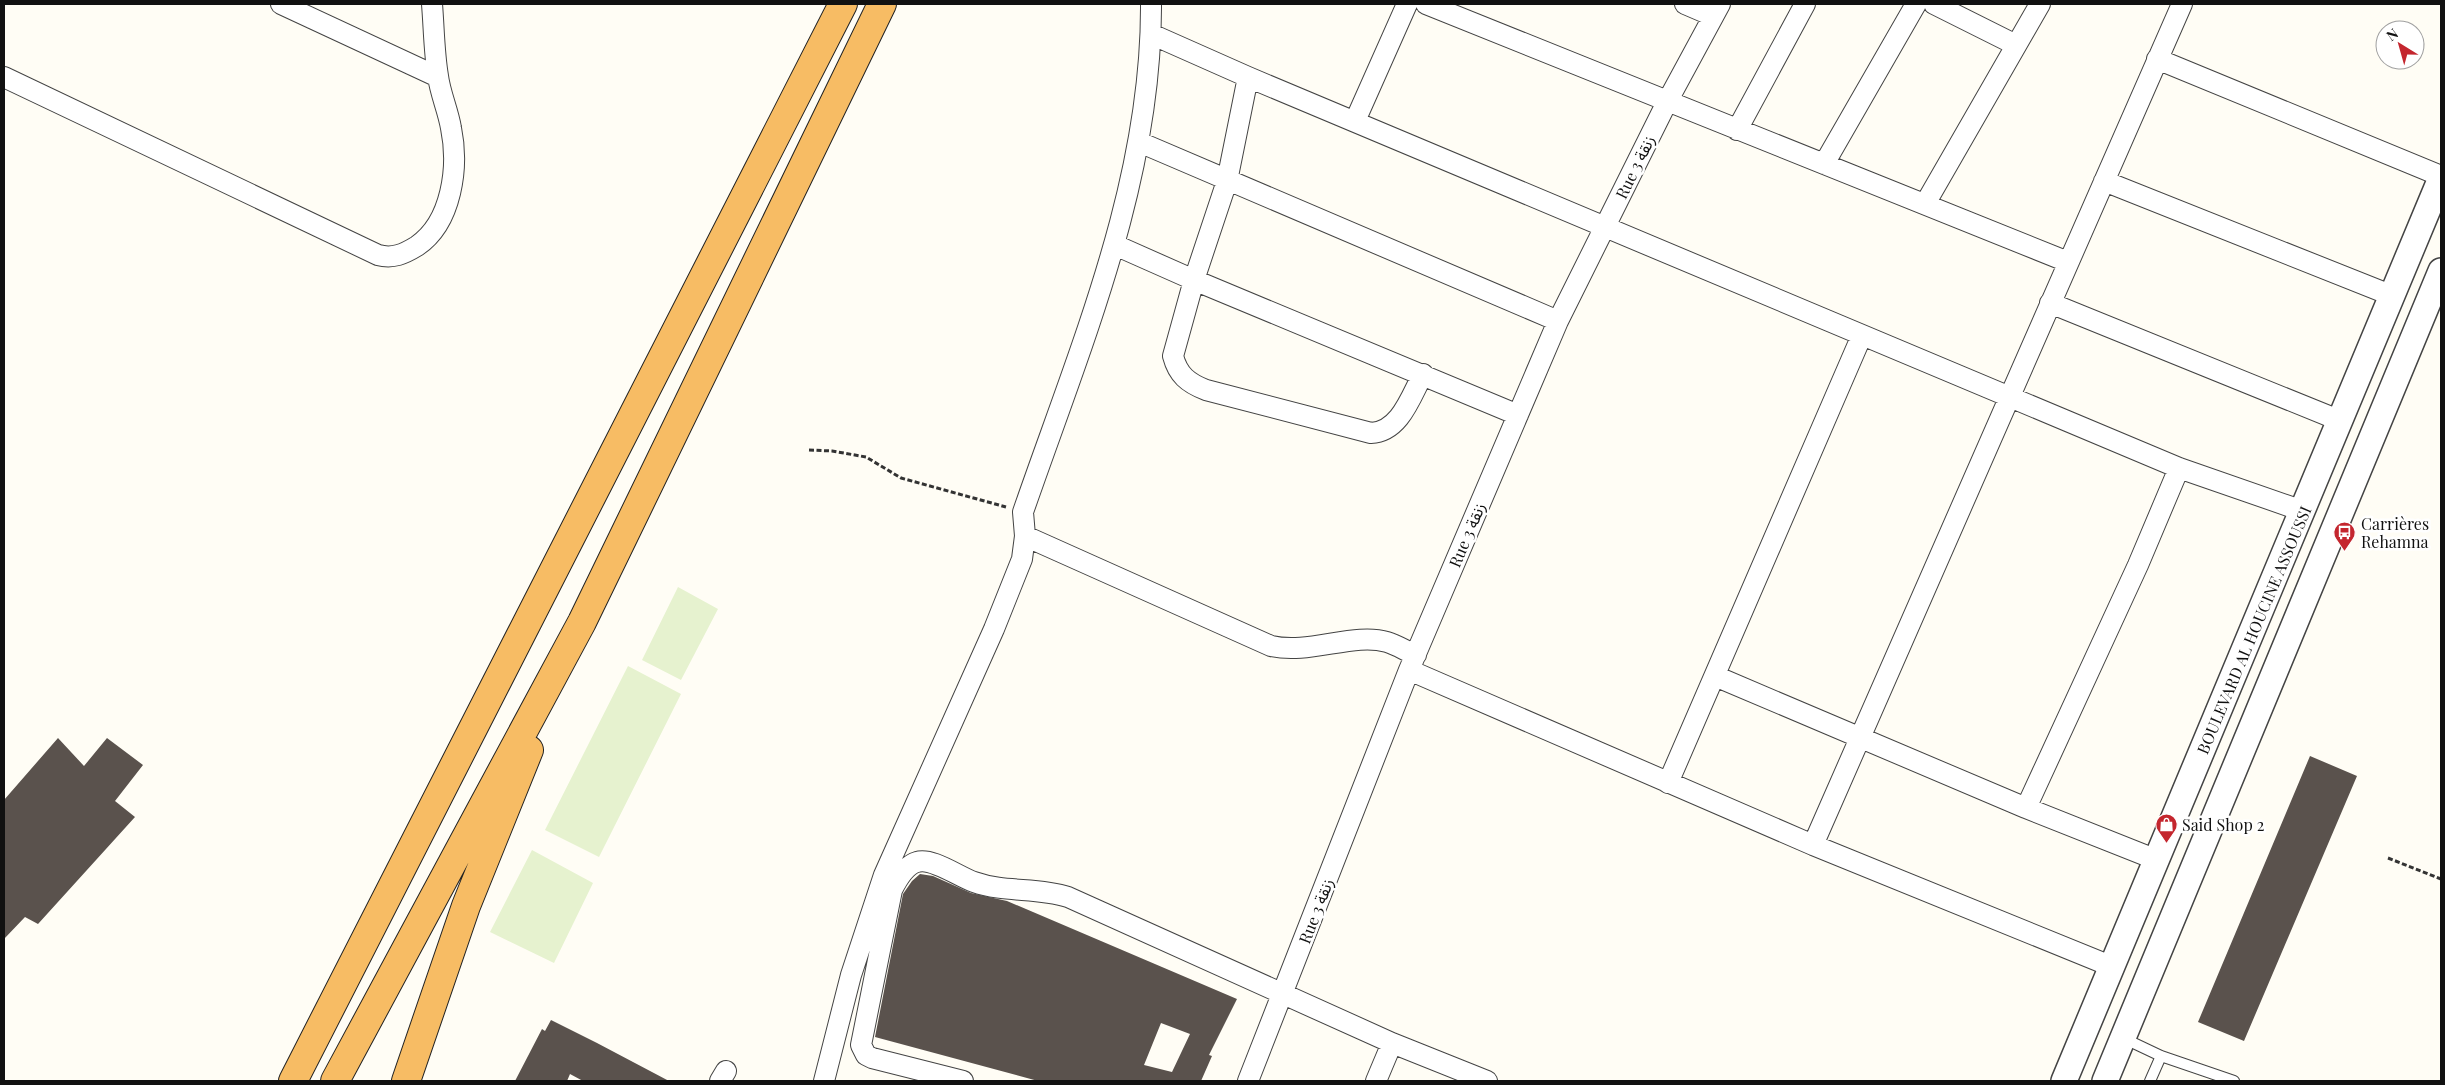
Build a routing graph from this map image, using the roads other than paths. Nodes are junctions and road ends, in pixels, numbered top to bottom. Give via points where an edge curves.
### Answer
1 (282, 4) edge
2 (432, 4) edge
3 (843, 4) edge
4 (882, 4) edge
5 (1151, 4) edge
6 (1407, 4) edge
7 (1426, 4) edge
8 (1685, 4) edge
9 (1805, 4) edge
10 (1916, 4) edge
11 (1934, 4) edge
12 (2040, 4) edge
13 (2182, 4) edge
14 (1717, 10) edge
15 (1151, 34) junction
16 (2016, 45) junction
17 (2157, 59) junction
18 (4, 77) edge
19 (438, 77) junction
20 (1248, 77) junction
21 (1667, 102) junction
22 (1355, 121) junction
23 (1737, 130) junction
24 (1139, 142) junction
25 (1824, 164) junction
26 (2441, 177) edge
27 (1227, 181) junction
28 (2104, 182) junction
29 (1925, 204) junction
30 (1606, 226) junction
31 (1116, 245) junction
32 (2068, 262) junction
33 (2441, 271) edge
34 (1194, 280) junction
35 (2393, 296) junction
36 (2050, 304) junction
37 (1558, 321) junction
38 (1862, 335) junction
39 (1423, 374) junction
40 (2009, 397) junction
41 (1518, 415) junction
42 (2341, 421) junction
43 (2179, 468) junction
44 (2303, 511) junction
45 (1025, 536) junction
46 (582, 622) junction
47 (1412, 662) junction
48 (1715, 676) junction
49 (481, 713) junction
50 (1860, 737) junction
51 (1668, 783) junction
52 (2026, 808) junction
53 (1813, 845) junction
54 (2157, 860) junction
55 (2113, 967) junction
56 (1284, 993) junction
57 (2123, 1038) junction
58 (1392, 1043) junction
59 (2161, 1056) junction
60 (275, 1081) edge
61 (293, 1081) edge
62 (335, 1081) edge
63 (406, 1081) edge
64 (824, 1081) edge
65 (963, 1081) edge
66 (1248, 1081) edge
67 (1376, 1081) edge
68 (1487, 1081) edge
69 (2064, 1081) edge
70 (2105, 1081) edge
71 (2150, 1081) edge
72 (2234, 1081) edge

1 - 19 street
2 - 19 street
3 - 49 highway
4 - 46 highway
5 - 15 street
6 - 22 street
7 - 21 street
8 - 14 street
9 - 23 street
10 - 25 street
11 - 16 street
12 - 16 street
13 - 17 street
14 - 21 street, Rue 3 زنقة
15 - 20 street
15 - 24 street
16 - 29 street
17 - 26 street
17 - 28 street
18 - 19 street via 388,257 406,252 433,231 452,186 452,128
20 - 22 street
20 - 27 street
21 - 23 street
21 - 30 street, Rue 3 زنقة
22 - 30 street
23 - 25 street
24 - 27 street
24 - 31 street
25 - 29 street
26 - 35 street, BOULEVARD AL HOUCINE ASSOUSSI
27 - 34 street
27 - 37 street
28 - 32 street
28 - 35 street
29 - 32 street
30 - 37 street, Rue 3 زنقة
30 - 38 street
31 - 34 street
31 - 45 street via 1023,512
32 - 36 street
33 - 57 street
34 - 39 street
34 - 39 street via 1173,356 1181,375 1192,384 1371,433 1381,433 1400,417
35 - 42 street, BOULEVARD AL HOUCINE ASSOUSSI
36 - 40 street
36 - 42 street
37 - 41 street, Rue 3 زنقة
38 - 40 street
38 - 48 street
39 - 41 street
40 - 43 street
40 - 50 street
41 - 47 street, Rue 3 زنقة
42 - 44 street, BOULEVARD AL HOUCINE ASSOUSSI
43 - 44 street
43 - 52 street
44 - 54 street, BOULEVARD AL HOUCINE ASSOUSSI
45 - 47 street via 1271,646 1286,649 1386,641
45 - 64 street via 1022,559 994,629 884,875 852,975
46 - 62 highway
46 - 63 highway via 466,906
47 - 51 street
47 - 56 street, Rue 3 زنقة
48 - 50 street
48 - 51 street
49 - 60 highway
49 - 61 highway
50 - 52 street
50 - 53 street
51 - 53 street
52 - 54 street
53 - 55 street
54 - 55 street, BOULEVARD AL HOUCINE ASSOUSSI
55 - 69 street, BOULEVARD AL HOUCINE ASSOUSSI
56 - 58 street
56 - 65 street via 1068,897 1049,892 996,889 928,861 917,862 904,872 892,890 861,1045 866,1055 872,1058
56 - 66 street, Rue 3 زنقة
57 - 59 lane
57 - 70 street
58 - 67 street
58 - 68 street
59 - 71 lane
59 - 72 lane

